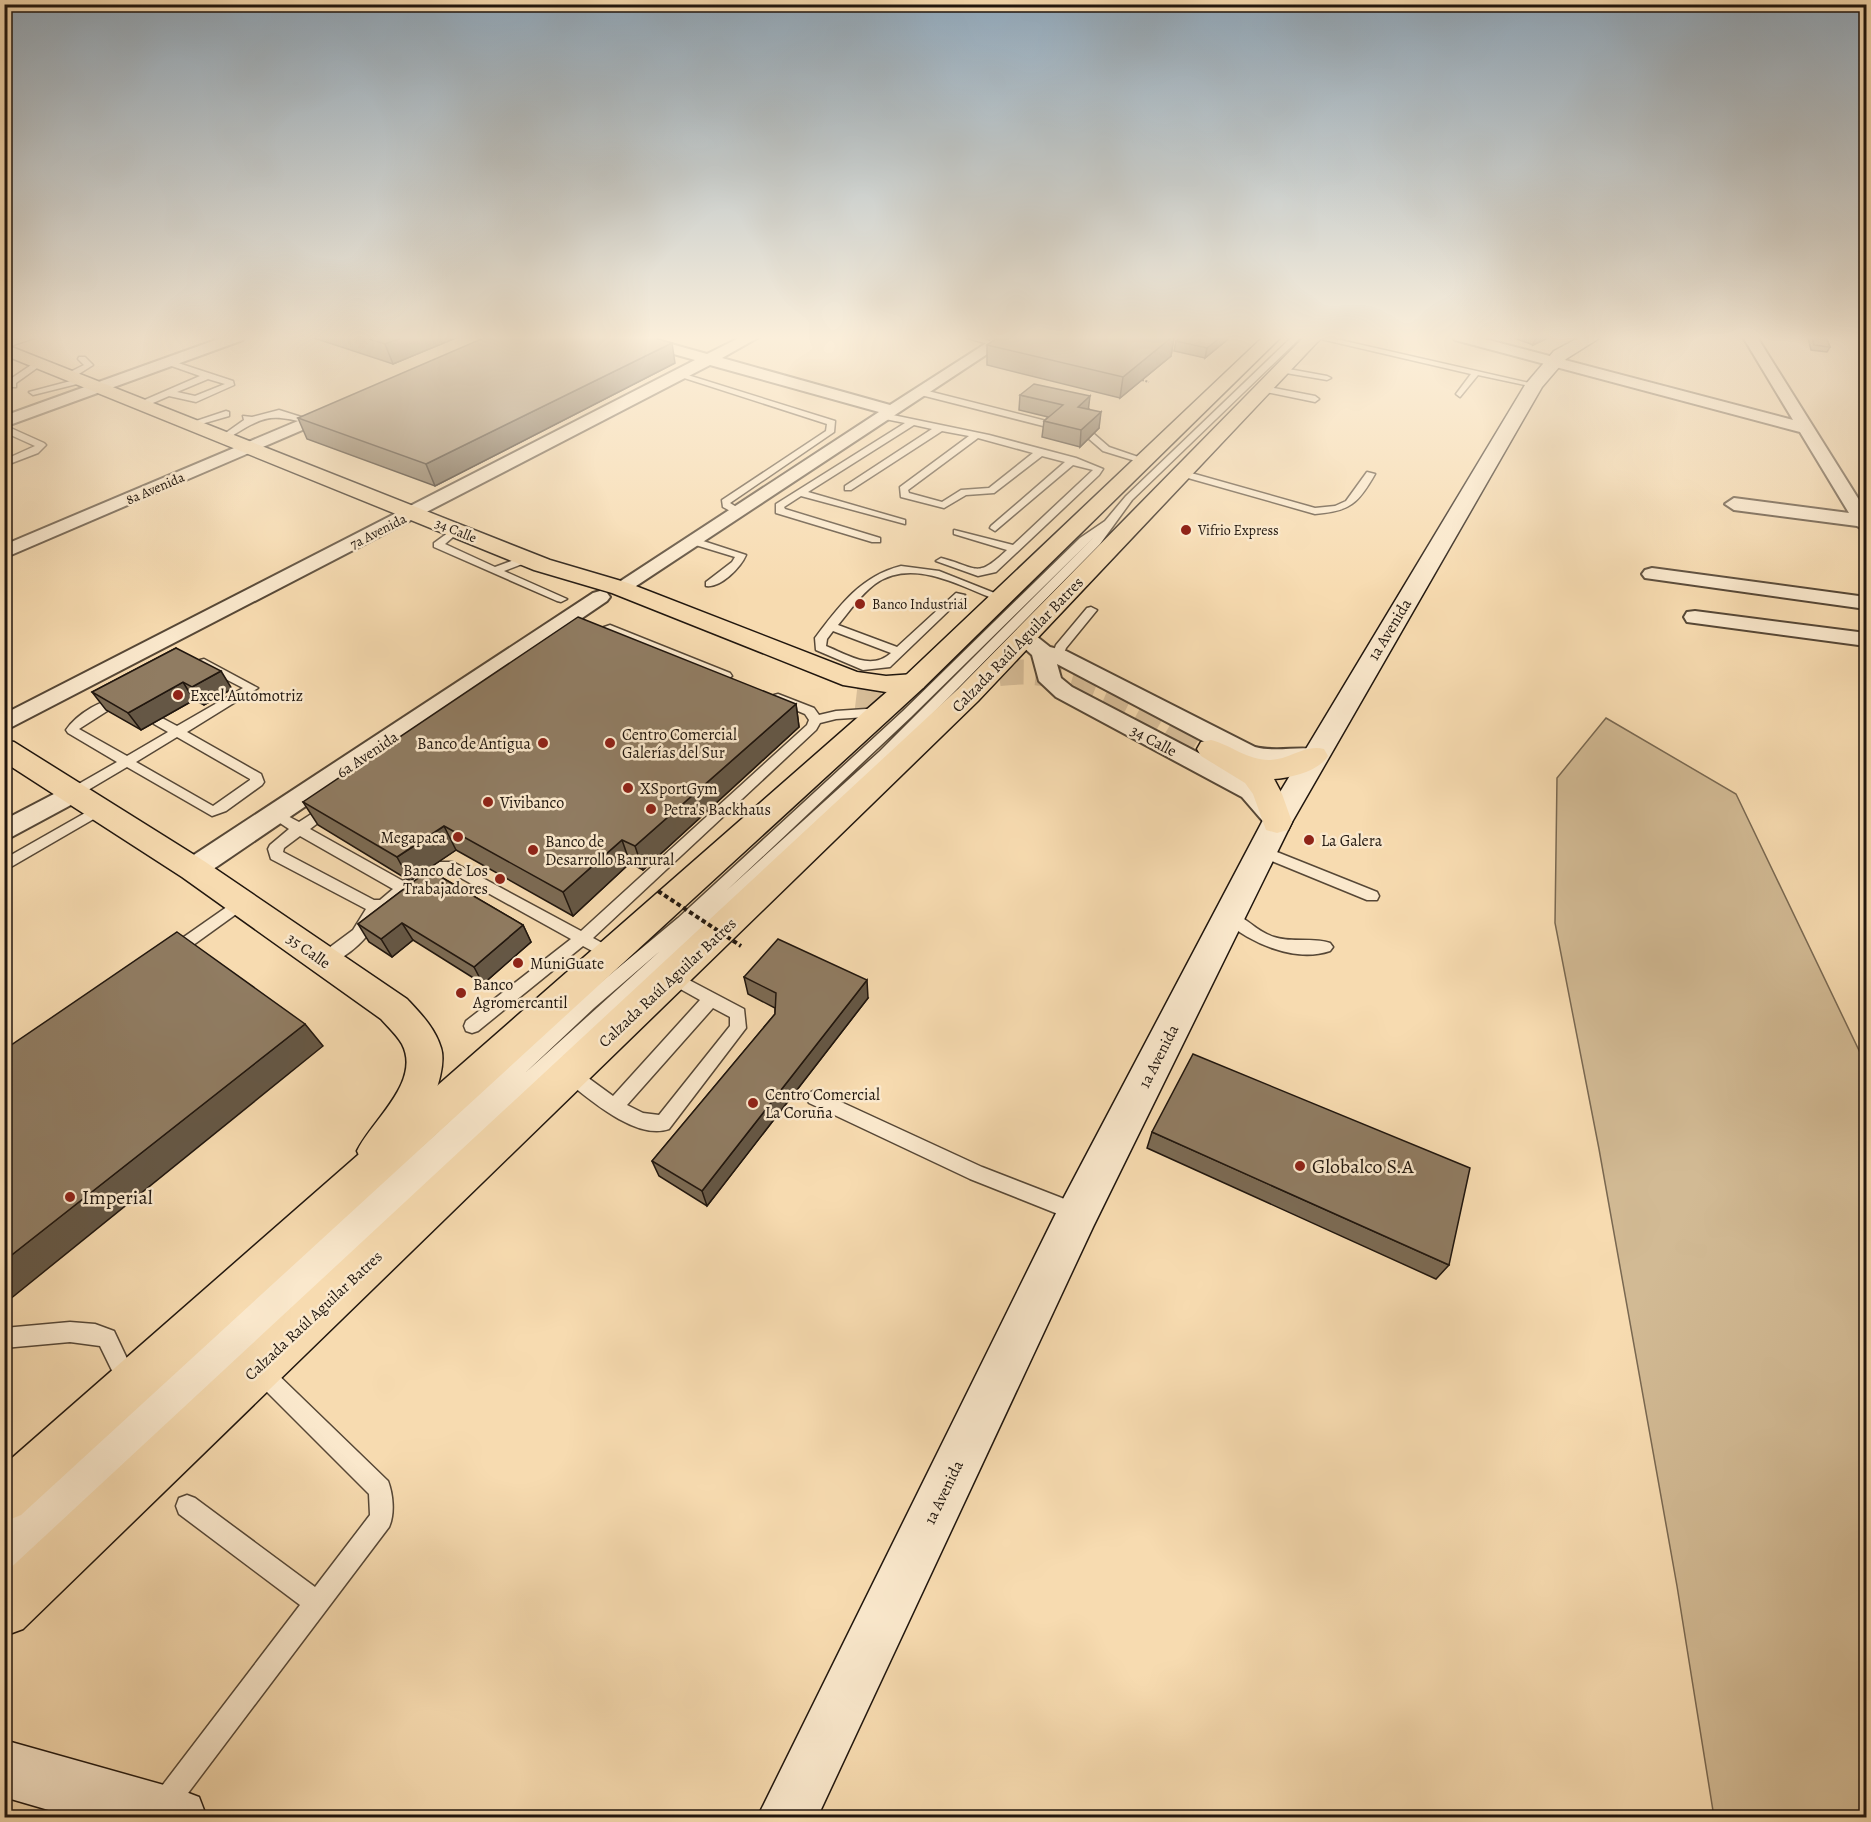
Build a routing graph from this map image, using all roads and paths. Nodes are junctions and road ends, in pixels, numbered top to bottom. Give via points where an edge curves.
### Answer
1 (186, 422) edge
2 (198, 422) edge
3 (245, 422) edge
4 (308, 422) edge
5 (588, 422) edge
6 (829, 422) edge
7 (873, 422) edge
8 (1039, 422) edge
9 (1182, 422) edge
10 (1211, 422) edge
11 (1233, 422) edge
12 (1512, 422) edge
13 (1780, 422) edge
14 (1803, 422) edge
15 (910, 423) joint
16 (191, 424) junction
17 (1055, 426) edge
18 (941, 427) junction
19 (4, 428) edge
20 (1807, 429) junction
21 (975, 436) junction
22 (1091, 436) edge
23 (224, 437) junction
24 (250, 447) junction
25 (1041, 452) junction
26 (853, 460) junction
27 (1073, 460) junction
28 (1142, 460) junction
29 (4, 463) edge
30 (882, 467) junction
31 (1184, 474) junction
32 (1370, 474) dead end
33 (848, 488) dead end
34 (801, 493) junction
35 (1734, 504) dead end
36 (738, 511) junction
37 (412, 513) junction
38 (1111, 519) junction
39 (901, 522) dead end
40 (1865, 523) edge
41 (995, 528) dead end
42 (456, 530) junction
43 (958, 532) dead end
44 (876, 540) dead end
45 (693, 541) junction
46 (1015, 549) junction
47 (4, 552) edge
48 (941, 561) dead end
49 (534, 562) junction
50 (495, 571) junction
51 (1652, 574) dead end
52 (711, 584) dead end
53 (610, 593) junction
54 (960, 595) dead end
55 (1001, 597) junction
56 (1866, 603) edge
57 (568, 607) junction
58 (1091, 610) dead end
59 (1695, 617) dead end
60 (831, 627) junction
61 (594, 631) junction
62 (1866, 640) edge
63 (574, 644) edge
64 (1041, 648) junction
65 (900, 652) junction
66 (195, 659) edge
67 (1089, 672) junction
68 (736, 680) edge
69 (914, 682) junction
70 (1064, 692) junction
71 (768, 694) edge
72 (118, 701) edge
73 (868, 705) junction
74 (815, 720) junction
75 (158, 721) dead end
76 (4, 724) edge
77 (176, 732) junction
78 (4, 749) edge
79 (1211, 749) tunnel mouth
80 (1314, 756) junction
81 (127, 760) junction
82 (1242, 765) junction
83 (86, 801) junction
84 (338, 802) edge
85 (275, 815) junction
86 (299, 828) junction
87 (4, 832) edge
88 (1270, 836) junction
89 (4, 866) edge
90 (193, 869) junction
91 (403, 888) junction
92 (658, 891) dead end
93 (1372, 896) dead end
94 (241, 903) junction
95 (372, 906) junction
96 (1228, 917) junction
97 (596, 946) junction
98 (741, 946) dead end
99 (1325, 947) dead end
100 (324, 960) junction
101 (155, 964) edge
102 (672, 977) junction
103 (711, 999) junction
104 (472, 1026) dead end
105 (570, 1074) junction
106 (815, 1098) dead end
107 (615, 1106) junction
108 (1078, 1213) junction
109 (314, 1223) junction
110 (4, 1338) edge
111 (257, 1368) junction
112 (129, 1386) junction
113 (4, 1498) edge
114 (187, 1506) dead end
115 (4, 1538) edge
116 (4, 1560) edge
117 (316, 1603) junction
118 (4, 1610) edge
119 (4, 1768) edge
120 (168, 1815) edge
121 (786, 1818) edge

1 - 16 main road, 34 Calle
2 - 16 lane
3 - 23 lane
4 - 24 street, 8a Avenida
5 - 37 street, 7a Avenida
6 - 36 lane via 830,432 725,502
7 - 36 street, 6a Avenida
8 - 17 lane
9 - 28 main road
10 - 38 lane
11 - 31 main road, Calzada Raúl Aguilar Batres
12 - 80 street, 1a Avenida
13 - 20 street
14 - 20 street
15 - 18 lane
15 - 26 lane
16 - 23 main road, 34 Calle
18 - 21 lane
18 - 30 lane
19 - 29 lane via 41,446
20 - 40 street
21 - 25 lane
21 - 25 lane via 903,489 904,495 944,505 964,492 991,491
22 - 28 lane via 1106,449
23 - 24 main road, 34 Calle
24 - 37 main road, 34 Calle
24 - 47 street, 8a Avenida
25 - 27 lane
26 - 30 lane
26 - 34 lane
27 - 41 lane
27 - 46 lane via 1098,469
28 - 55 main road
30 - 33 lane
31 - 32 lane via 1315,511 1353,502
31 - 64 main road, Calzada Raúl Aguilar Batres
34 - 39 lane
34 - 44 lane via 779,506 780,511
35 - 40 street
36 - 45 street, 6a Avenida
37 - 42 main road, 34 Calle
37 - 76 street, 7a Avenida
38 - 115 lane via 1084,540 907,714 682,922 304,1261
38 - 116 lane via 1096,542 885,753
42 - 49 main road, 34 Calle
42 - 50 lane via 438,545
43 - 46 lane
45 - 52 lane via 741,555 737,564
45 - 53 street, 6a Avenida
46 - 48 lane via 992,570 978,573
49 - 50 lane
49 - 53 main road, 34 Calle
50 - 57 lane
51 - 56 street
53 - 57 street, 6a Avenida
53 - 69 main road via 852,679 886,684
53 - 73 main road via 810,685
54 - 65 lane
55 - 60 lane via 928,572 901,569 871,582
55 - 69 main road
57 - 61 lane
57 - 85 street, 6a Avenida
58 - 64 lane via 1060,647
59 - 62 street
60 - 65 lane
60 - 65 lane via 818,644 820,648 863,666 886,664
61 - 63 lane
61 - 68 lane via 610,627
64 - 67 street, 34 Calle
64 - 70 street, 34 Calle via 1050,681
64 - 102 main road, Calzada Raúl Aguilar Batres via 968,695
66 - 77 lane via 252,688
67 - 70 street via 1065,676 1061,684
67 - 80 street, 34 Calle via 1246,753 1282,760
69 - 73 main road
70 - 88 street, 34 Calle via 1251,791
71 - 74 lane via 810,711
72 - 81 lane via 77,723 72,730
73 - 74 lane
73 - 97 main road
74 - 97 lane
75 - 77 lane
77 - 81 lane
77 - 81 lane via 256,777 257,782 212,811
78 - 83 main road, 35 Calle
79 - 82 main road
80 - 82 main road via 1278,771
80 - 88 street, 1a Avenida
81 - 83 lane
82 - 88 main road via 1271,797
83 - 87 street
83 - 89 lane
83 - 90 main road, 35 Calle
84 - 86 lane
85 - 86 lane
85 - 90 street, 6a Avenida
86 - 91 lane
86 - 95 lane via 279,844 276,855
88 - 93 lane
88 - 96 street, 1a Avenida
90 - 94 main road, 35 Calle
91 - 95 lane via 384,905
91 - 97 lane via 440,866 453,867
92 - 98 path, bridge
94 - 100 main road, 35 Calle
94 - 101 lane
95 - 100 lane via 369,923
96 - 99 lane via 1250,936 1275,944
96 - 108 street, 1a Avenida
97 - 104 lane
97 - 109 main road
100 - 109 main road, 35 Calle via 394,1009 418,1035 425,1065 418,1093 393,1133
102 - 103 lane
102 - 105 main road, Calzada Raúl Aguilar Batres
103 - 107 lane
103 - 107 lane via 738,1014 738,1028 663,1123 654,1124
105 - 107 lane
105 - 111 main road, Calzada Raúl Aguilar Batres
106 - 108 lane via 976,1173
108 - 121 street, 1a Avenida
109 - 112 main road
110 - 112 lane via 93,1332 107,1338
111 - 117 lane via 380,1489 381,1519
111 - 118 main road, Calzada Raúl Aguilar Batres
112 - 113 main road
114 - 117 lane
117 - 120 lane
119 - 120 street

